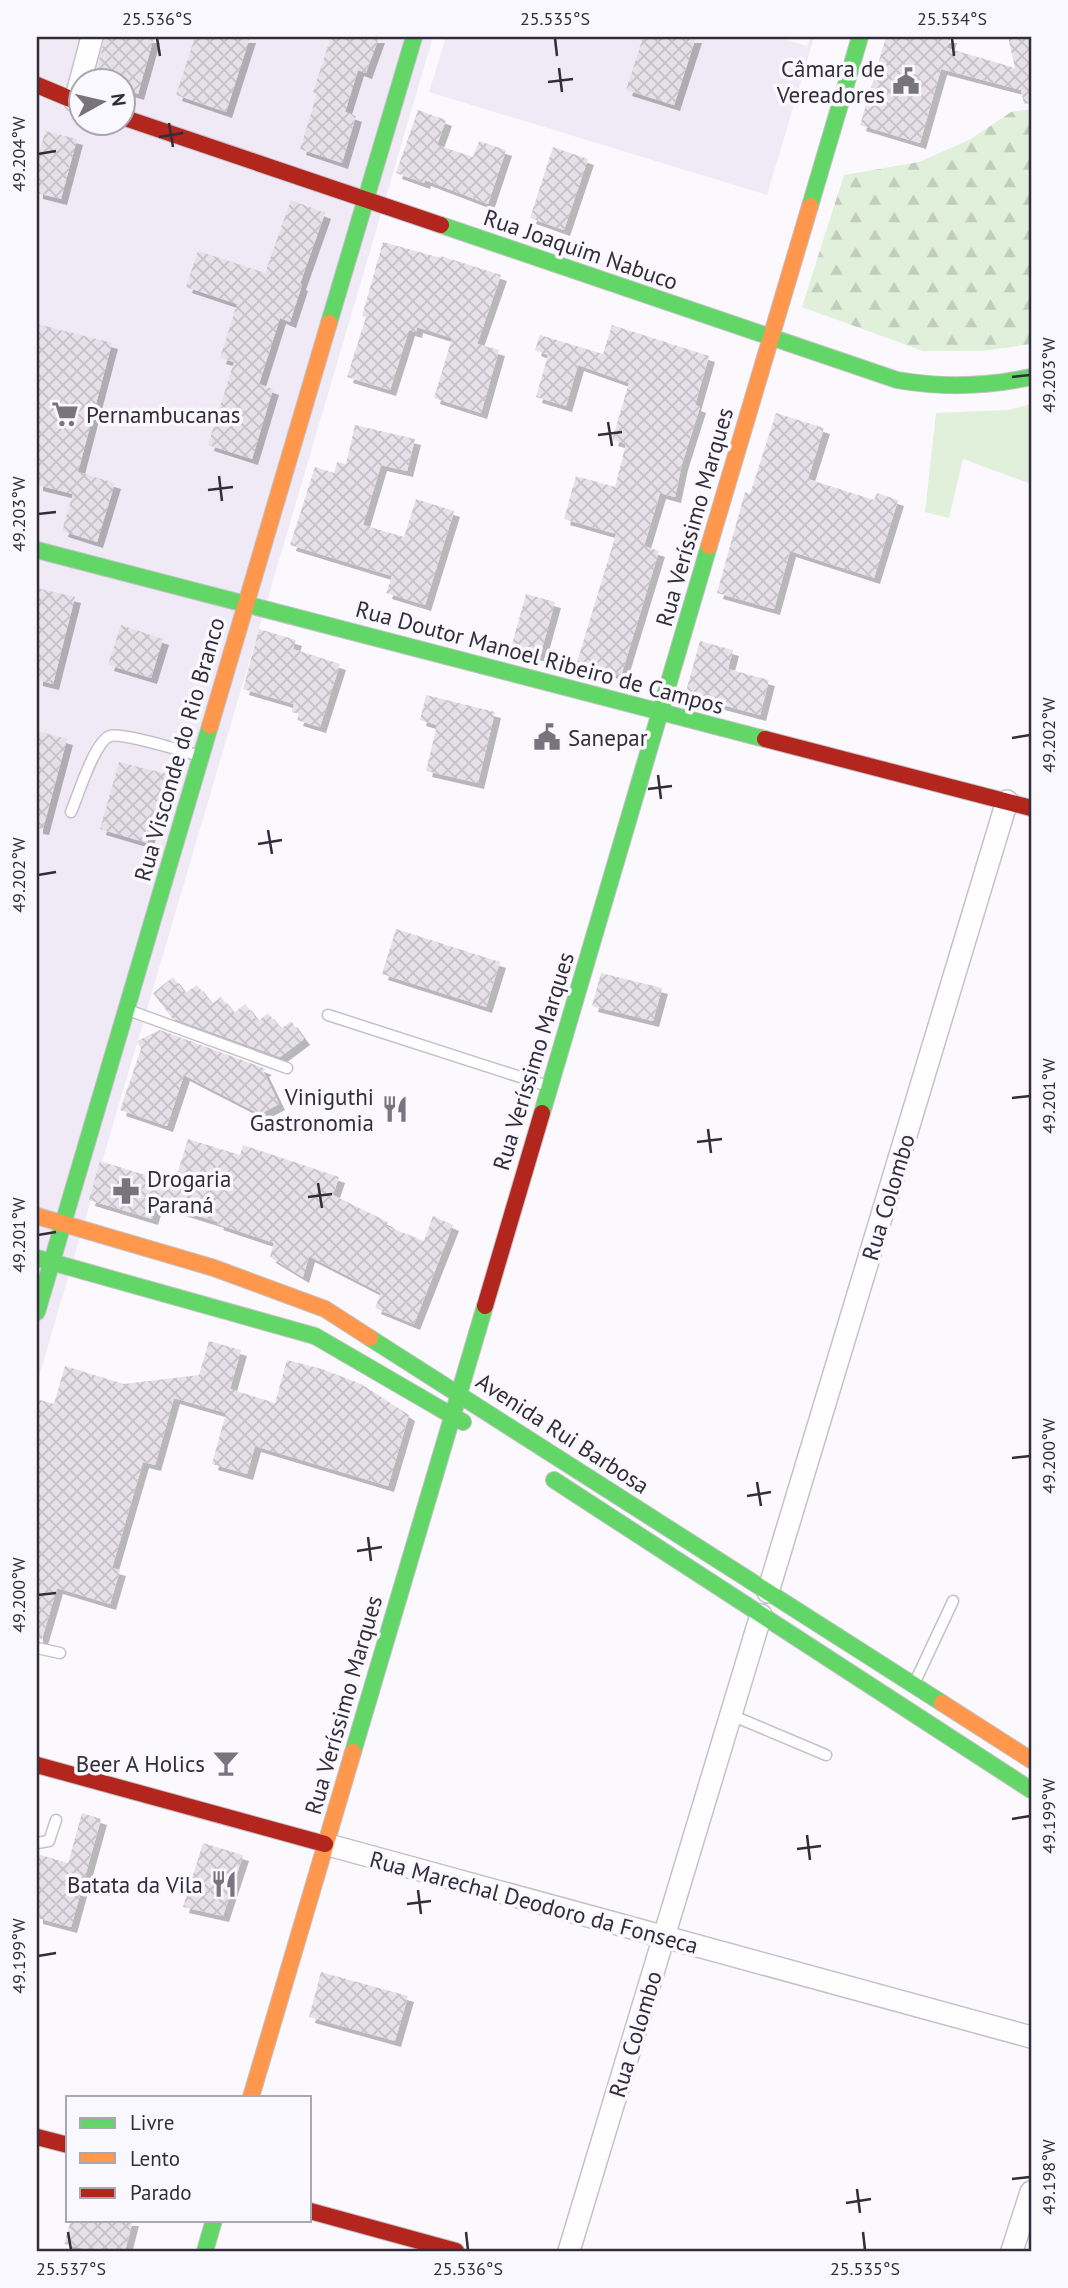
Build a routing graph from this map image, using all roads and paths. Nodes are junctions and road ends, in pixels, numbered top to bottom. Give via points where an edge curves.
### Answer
1 (92, 37) edge
2 (414, 37) edge
3 (860, 37) edge
4 (86, 66) edge
5 (37, 85) edge
6 (66, 97) edge
7 (136, 122) edge
8 (365, 199) junction
9 (771, 337) junction
10 (1031, 377) edge
11 (37, 550) edge
12 (246, 604) junction
13 (660, 711) junction
14 (201, 756) junction
15 (1007, 802) junction
16 (1031, 808) edge
17 (71, 812) dead end
18 (126, 1009) junction
19 (328, 1015) dead end
20 (287, 1068) dead end
21 (549, 1087) junction
22 (37, 1216) edge
23 (63, 1224) junction
24 (44, 1260) edge
25 (37, 1312) edge
26 (458, 1394) junction
27 (452, 1415) junction
28 (474, 1429) dead end
29 (538, 1470) dead end
30 (768, 1592) junction
31 (953, 1601) dead end
32 (761, 1615) junction
33 (37, 1648) edge
34 (60, 1653) dead end
35 (913, 1684) junction
36 (731, 1715) junction
37 (826, 1755) dead end
38 (1031, 1760) edge
39 (37, 1765) edge
40 (1031, 1790) edge
41 (56, 1820) dead end
42 (37, 1843) edge
43 (325, 1844) junction
44 (664, 1937) junction
45 (1031, 2037) edge
46 (251, 2096) edge
47 (37, 2137) edge
48 (66, 2144) edge
49 (1031, 2192) edge
50 (312, 2212) edge
51 (213, 2222) edge
52 (205, 2251) edge
53 (456, 2251) edge
54 (569, 2251) edge
55 (1012, 2251) edge

1 - 4 street
2 - 8 main road, Rua Visconde do Rio Branco
3 - 9 main road, Rua Veríssimo Marques
5 - 6 main road
7 - 8 main road, Rua Joaquim Nabuco
8 - 9 main road, Rua Joaquim Nabuco
8 - 12 main road, Rua Visconde do Rio Branco
9 - 10 main road, Rua Joaquim Nabuco via 897,380 928,386 998,385
9 - 13 main road, Rua Veríssimo Marques
11 - 12 main road, Rua Doutor Manoel Ribeiro de Campos
12 - 13 main road, Rua Doutor Manoel Ribeiro de Campos
12 - 14 main road, Rua Visconde do Rio Branco
13 - 15 main road, Rua Doutor Manoel Ribeiro de Campos
13 - 21 main road, Rua Veríssimo Marques
14 - 17 lane via 111,736 99,745
14 - 18 main road, Rua Visconde do Rio Branco
15 - 16 main road, Rua Doutor Manoel Ribeiro de Campos
15 - 30 street, Rua Colombo
18 - 20 lane
18 - 23 main road, Rua Visconde do Rio Branco
19 - 21 lane
21 - 26 main road, Rua Veríssimo Marques
22 - 23 main road, Avenida Rui Barbosa
23 - 24 main road, Rua Visconde do Rio Branco
23 - 26 main road, Avenida Rui Barbosa via 214,1268 325,1309
24 - 25 main road, Rua Visconde do Rio Branco
24 - 27 main road, Avenida Rui Barbosa via 315,1336
26 - 27 main road, Rua Veríssimo Marques
26 - 30 main road, Avenida Rui Barbosa
27 - 28 main road, Avenida Rui Barbosa
27 - 43 main road, Rua Veríssimo Marques
29 - 32 main road, Avenida Rui Barbosa
30 - 35 main road, Avenida Rui Barbosa
31 - 35 lane
32 - 36 street, Rua Colombo
32 - 40 main road, Avenida Rui Barbosa
33 - 34 lane
35 - 38 main road, Avenida Rui Barbosa
36 - 37 lane
36 - 44 street, Rua Colombo
39 - 43 main road, Rua Marechal Deodoro da Fonseca
41 - 42 lane via 49,1841
43 - 44 street, Rua Marechal Deodoro da Fonseca
43 - 46 main road, Rua Veríssimo Marques
44 - 45 street, Rua Marechal Deodoro da Fonseca
44 - 54 street, Rua Colombo
47 - 48 main road
49 - 55 street
50 - 53 main road
51 - 52 main road

